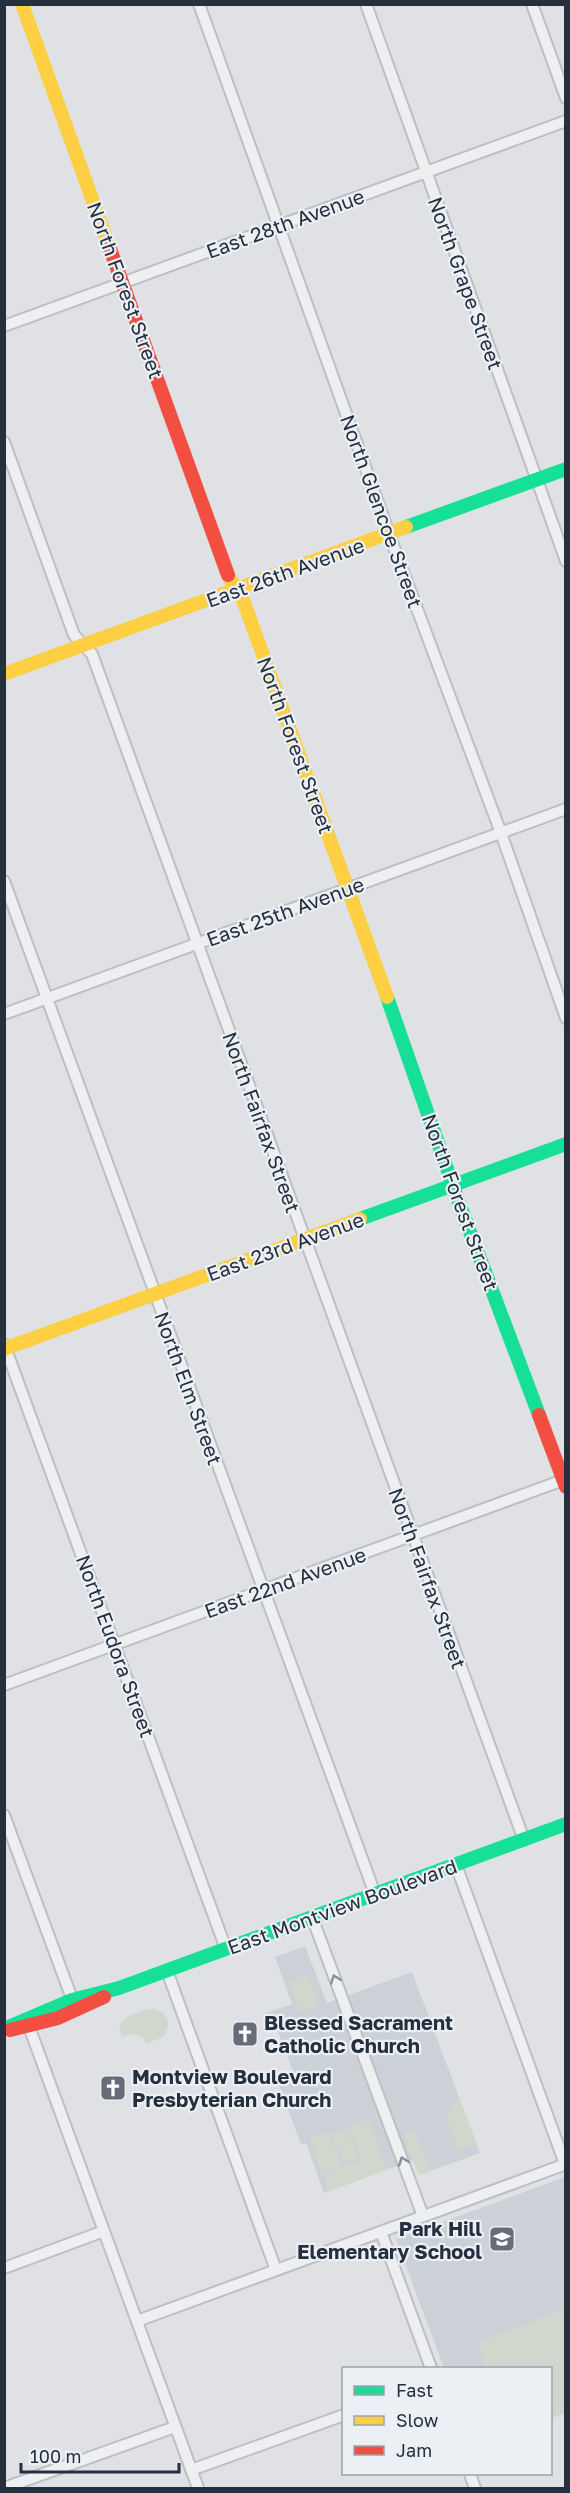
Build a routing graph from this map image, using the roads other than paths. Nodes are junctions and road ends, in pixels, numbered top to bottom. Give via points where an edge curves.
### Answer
1 (22, 4) edge
2 (199, 4) edge
3 (366, 4) edge
4 (532, 4) edge
5 (566, 98) edge
6 (566, 121) edge
7 (426, 171) junction
8 (279, 225) junction
9 (124, 281) junction
10 (4, 326) edge
11 (4, 442) edge
12 (566, 469) edge
13 (536, 480) junction
14 (389, 533) junction
15 (566, 561) edge
16 (236, 590) junction
17 (84, 645) junction
18 (4, 674) edge
19 (566, 809) edge
20 (501, 833) junction
21 (4, 880) edge
22 (349, 888) junction
23 (198, 943) junction
24 (47, 998) junction
25 (4, 1014) edge
26 (566, 1018) edge
27 (566, 1144) edge
28 (454, 1184) junction
29 (303, 1239) junction
30 (155, 1294) junction
31 (5, 1347) edge
32 (565, 1482) edge
33 (412, 1535) junction
34 (264, 1590) junction
35 (115, 1644) junction
36 (4, 1685) edge
37 (4, 1815) edge
38 (566, 1824) edge
39 (524, 1840) junction
40 (456, 1865) junction
41 (375, 1894) junction
42 (312, 1917) junction
43 (226, 1948) junction
44 (167, 1971) junction
45 (74, 2005) junction
46 (28, 2023) junction
47 (4, 2030) edge
48 (565, 2164) edge
49 (423, 2216) junction
50 (104, 2231) junction
51 (381, 2232) junction
52 (4, 2268) edge
53 (276, 2270) junction
54 (137, 2321) junction
55 (431, 2367) edge
56 (342, 2416) edge
57 (175, 2427) junction
58 (191, 2470) junction
59 (4, 2488) edge
60 (198, 2488) edge

1 - 9 street, North Forest Street
2 - 8 street, North Glencoe Street
3 - 7 street, North Grape Street
4 - 5 street
6 - 7 street, East 28th Avenue
7 - 8 street, East 28th Avenue
7 - 13 street, North Grape Street
8 - 9 street, East 28th Avenue
8 - 14 street, North Glencoe Street
9 - 10 street, East 28th Avenue
9 - 16 street, North Forest Street
11 - 17 street, North Fairfax Street via 74,635
12 - 13 street, East 26th Avenue
13 - 14 street, East 26th Avenue
13 - 15 street, North Grape Street
14 - 16 street, East 26th Avenue
14 - 20 street, North Glencoe Street
16 - 17 street, East 26th Avenue
16 - 22 street, North Forest Street via 246,606
17 - 18 street, East 26th Avenue
17 - 23 street, North Fairfax Street via 92,654
19 - 20 street, East 25th Avenue
20 - 22 street, East 25th Avenue
20 - 26 street, North Glencoe Street
21 - 24 street, North Elm Street
22 - 23 street, East 25th Avenue
22 - 28 street, North Forest Street
23 - 24 street, East 25th Avenue
23 - 29 street, North Fairfax Street
24 - 25 street, East 25th Avenue
24 - 30 street, North Elm Street
27 - 28 street, East 23rd Avenue
28 - 29 street, East 23rd Avenue
28 - 32 street, North Forest Street
29 - 30 street, East 23rd Avenue
29 - 33 street, North Fairfax Street
30 - 31 street, East 23rd Avenue
30 - 34 street, North Elm Street
31 - 35 street, North Eudora Street
32 - 33 street, East 22nd Avenue
33 - 34 street, East 22nd Avenue
33 - 39 street, North Fairfax Street
34 - 35 street, East 22nd Avenue
34 - 41 street, North Elm Street
35 - 36 street, East 22nd Avenue
35 - 43 street, North Eudora Street
37 - 45 street
38 - 39 street, East Montview Boulevard
39 - 40 street, East Montview Boulevard
40 - 41 street, East Montview Boulevard
40 - 48 street
41 - 42 street, East Montview Boulevard
42 - 43 street, East Montview Boulevard
49 -> 42 street
43 - 44 street, East Montview Boulevard
44 - 45 street, East Montview Boulevard
44 - 53 street
45 - 46 street, East Montview Boulevard
46 - 47 street, East Montview Boulevard
46 - 50 street
48 - 49 street
49 - 51 street
50 - 52 street
50 - 54 street
51 - 53 street
51 - 55 street
53 - 54 street
54 - 57 street
56 - 58 street
57 - 58 street
57 - 59 street
58 - 60 street

